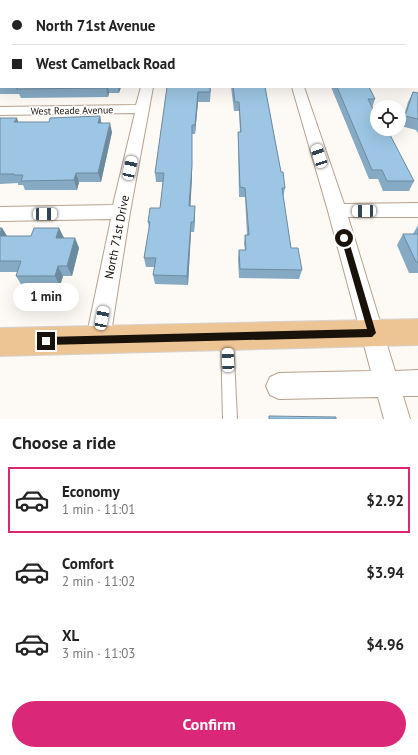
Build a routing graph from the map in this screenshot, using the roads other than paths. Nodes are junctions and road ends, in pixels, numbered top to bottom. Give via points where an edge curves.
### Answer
1 (147, 88) edge
2 (298, 88) edge
3 (143, 109) junction
4 (0, 111) edge
5 (418, 210) edge
6 (121, 212) junction
7 (337, 212) junction
8 (0, 214) edge
9 (418, 332) edge
10 (372, 333) junction
11 (227, 337) junction
12 (98, 339) junction
13 (0, 342) edge
14 (418, 383) edge
15 (387, 384) junction
16 (279, 386) dead end
17 (230, 419) edge
18 (397, 419) edge

1 - 3 street, North 71st Drive
2 - 7 street
3 - 4 street, West Reade Avenue
3 - 6 street, North 71st Drive
5 - 7 street
6 - 8 street
6 - 12 street, North 71st Drive
7 - 10 street
9 - 10 main road
10 - 11 main road
10 - 15 street
11 - 12 main road
11 - 17 lane
12 - 13 main road
14 - 15 street
15 - 16 street
15 - 18 street

